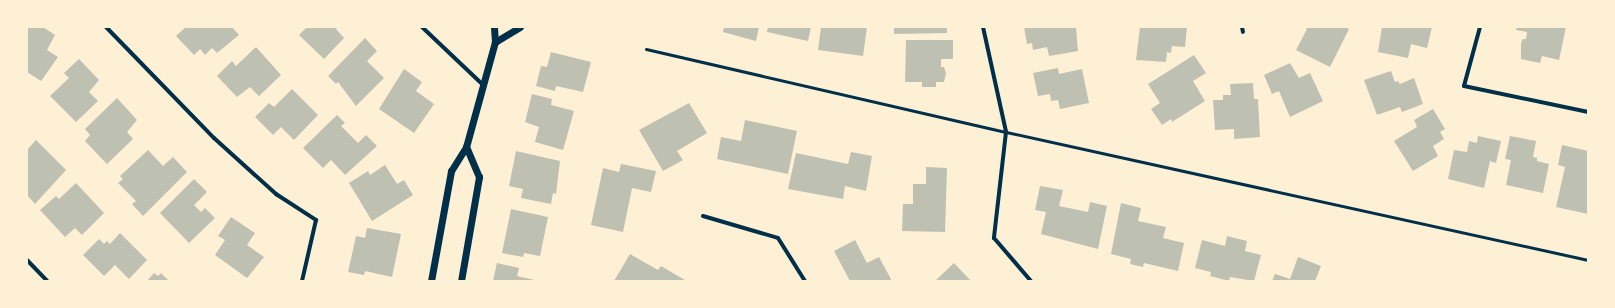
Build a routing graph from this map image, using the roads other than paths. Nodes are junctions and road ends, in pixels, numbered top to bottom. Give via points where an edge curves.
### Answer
1 (106, 27) edge
2 (422, 27) edge
3 (494, 27) edge
4 (520, 27) edge
5 (982, 27) edge
6 (1480, 27) edge
7 (495, 42) junction
8 (646, 49) dead end
9 (481, 83) junction
10 (1588, 112) edge
11 (1006, 132) junction
12 (466, 147) junction
13 (703, 216) dead end
14 (27, 260) edge
15 (1588, 260) edge
16 (47, 281) edge
17 (302, 281) edge
18 (431, 281) edge
19 (461, 281) edge
20 (805, 281) edge
21 (1032, 281) edge

1 - 17 street via 214,138 276,194 316,220
2 - 9 street
3 - 7 street
4 - 7 street
5 - 11 street
6 - 10 street via 1464,86
7 - 9 street
8 - 11 lane
9 - 12 street
11 - 15 lane
11 - 21 street via 994,238
12 - 18 street via 450,171
12 - 19 street via 478,177
13 - 20 street via 778,238
14 - 16 street

